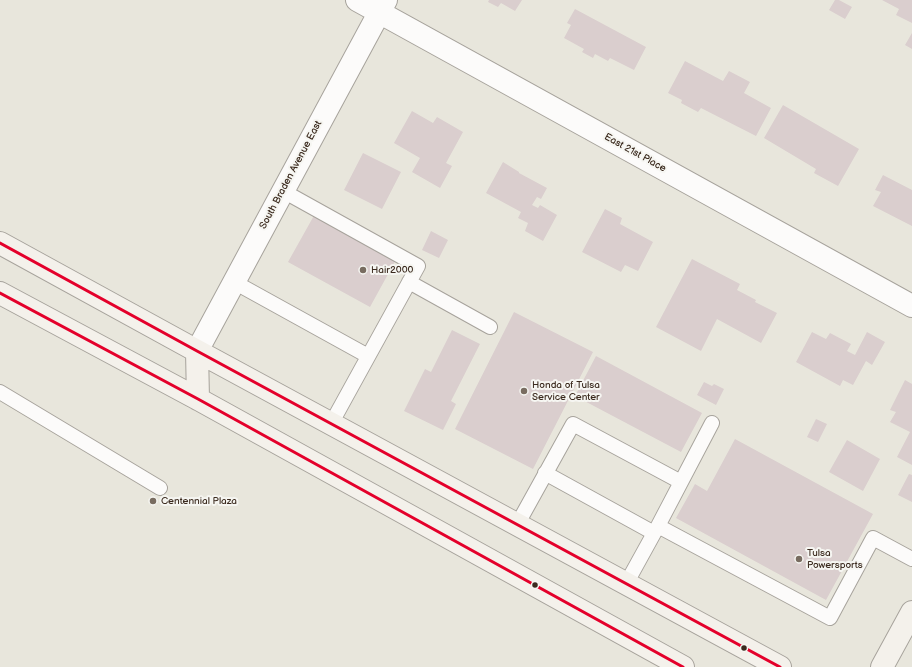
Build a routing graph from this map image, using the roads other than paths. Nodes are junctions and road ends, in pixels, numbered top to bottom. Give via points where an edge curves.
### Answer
1 (358, 0) edge
2 (383, 6) edge
3 (283, 191) junction
4 (0, 243) edge
5 (234, 282) junction
6 (409, 282) junction
7 (0, 293) edge
8 (912, 306) edge
9 (490, 327) dead end
10 (197, 351) junction
11 (368, 356) junction
12 (0, 392) edge
13 (198, 399) junction
14 (712, 423) dead end
15 (331, 424) junction
16 (545, 473) junction
17 (681, 482) junction
18 (160, 488) dead end
19 (517, 525) junction
20 (656, 529) junction
21 (912, 560) edge
22 (626, 584) junction
23 (912, 612) edge
24 (683, 667) edge
25 (780, 667) edge
26 (882, 667) edge

1 - 2 street, East 21st Place
2 - 3 street, South Braden Avenue East
2 - 8 street, East 21st Place
3 - 5 street, South Braden Avenue East
3 - 6 lane via 418,266
4 - 10 main road
5 - 10 street, South Braden Avenue East
5 - 11 lane
6 - 9 lane
6 - 11 lane
7 - 13 main road
10 - 13 main road
10 - 15 main road
11 - 15 lane
12 - 18 lane
13 - 24 main road
14 - 17 lane
15 - 19 main road
16 - 17 lane via 573,424
16 - 19 lane
16 - 20 lane
17 - 20 lane
19 - 22 main road
20 - 21 lane via 830,618 873,538
20 - 22 lane
22 - 25 main road
23 - 26 main road

